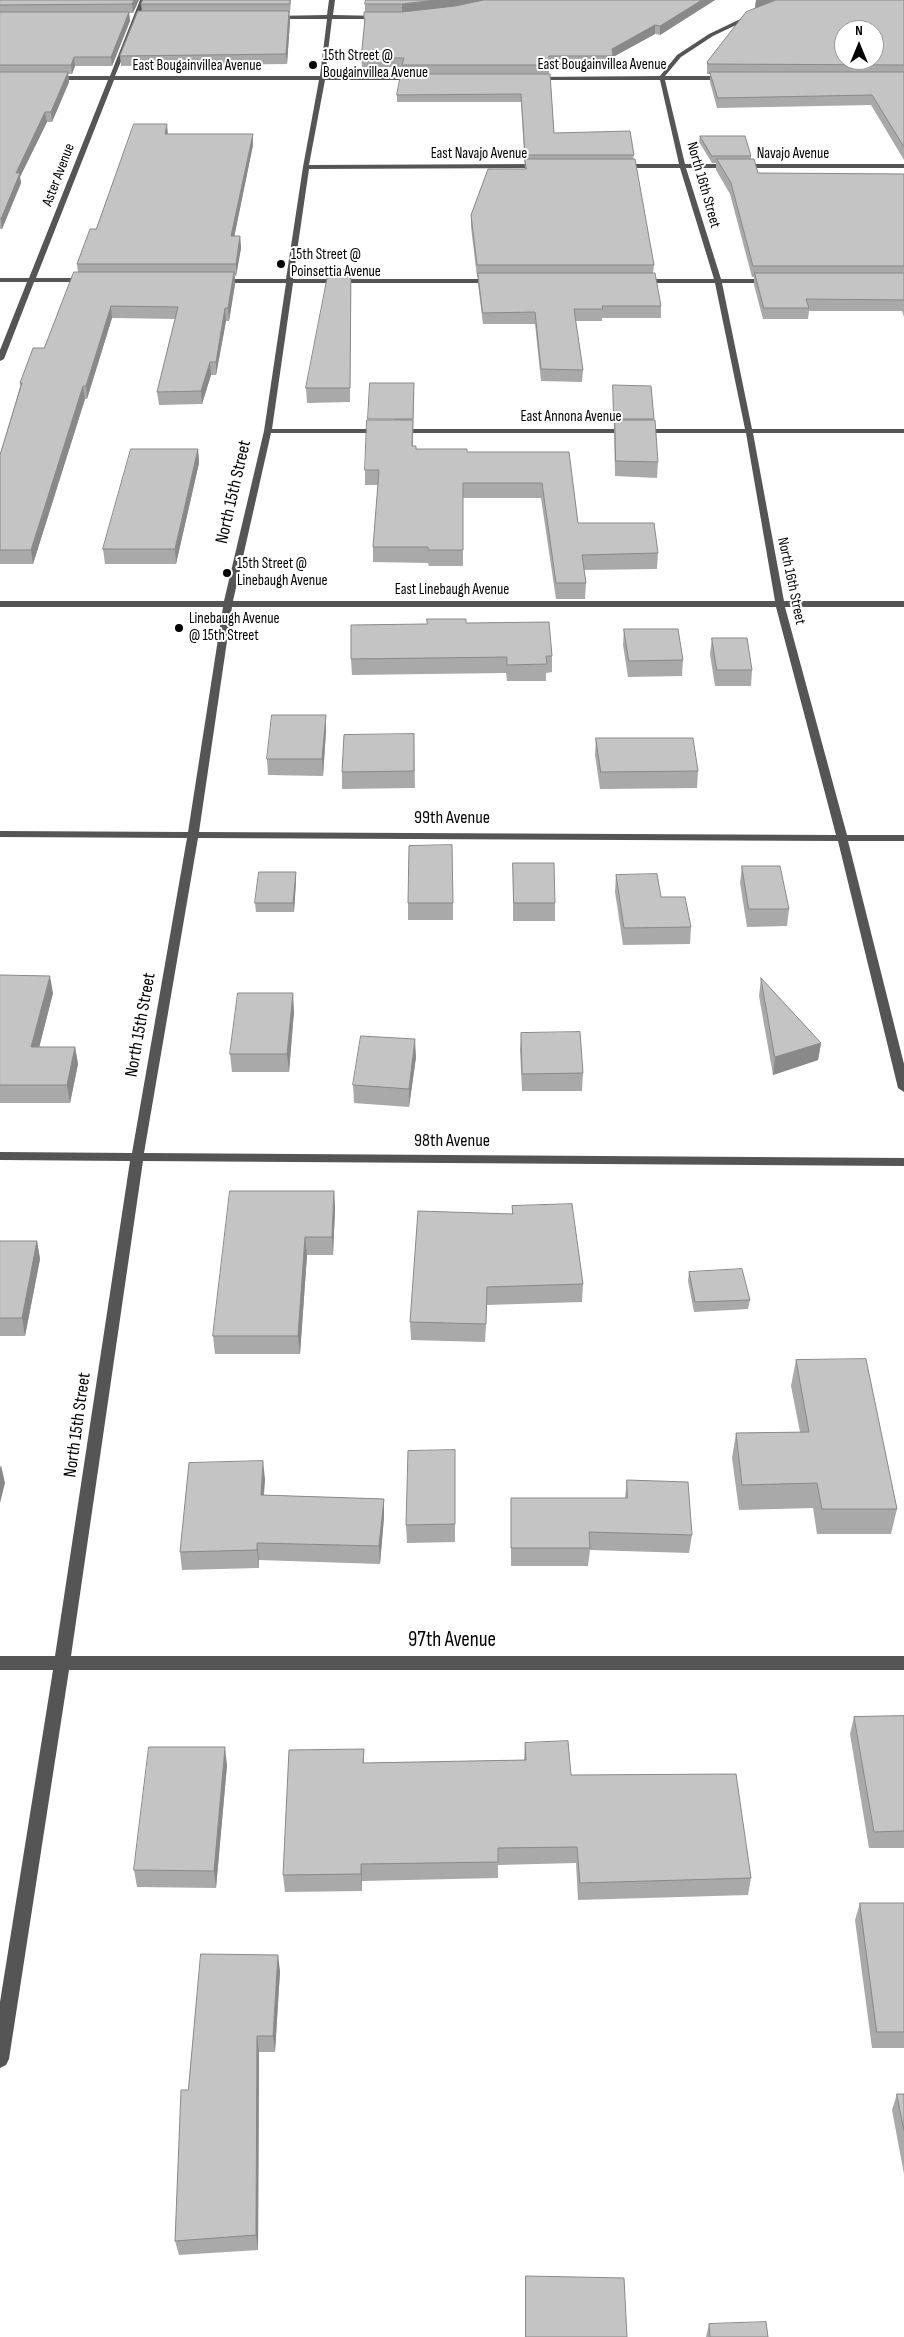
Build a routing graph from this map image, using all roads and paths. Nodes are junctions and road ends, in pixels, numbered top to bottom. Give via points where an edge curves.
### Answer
1 (143, 0) edge
2 (332, 0) edge
3 (756, 13) edge
4 (262, 17) edge
5 (329, 17) junction
6 (392, 17) edge
7 (127, 18) edge
8 (136, 18) junction
9 (146, 18) edge
10 (46, 78) edge
11 (111, 78) junction
12 (422, 78) edge
13 (532, 78) edge
14 (662, 78) junction
15 (730, 78) edge
16 (322, 79) junction
17 (544, 166) edge
18 (613, 166) edge
19 (682, 166) junction
20 (904, 166) edge
21 (306, 167) junction
22 (0, 280) edge
23 (31, 280) junction
24 (91, 280) edge
25 (210, 281) edge
26 (289, 281) junction
27 (502, 281) edge
28 (630, 281) edge
29 (718, 281) junction
30 (777, 281) edge
31 (0, 359) edge
32 (268, 431) junction
33 (749, 431) junction
34 (904, 431) edge
35 (0, 604) edge
36 (228, 604) junction
37 (780, 604) junction
38 (904, 604) edge
39 (0, 834) edge
40 (193, 835) junction
41 (842, 837) junction
42 (904, 838) edge
43 (904, 1088) edge
44 (0, 1156) edge
45 (137, 1157) junction
46 (904, 1162) edge
47 (62, 1662) junction
48 (0, 1663) edge
49 (904, 1663) edge
50 (0, 2059) edge

1 - 8 street, Aster Avenue
2 - 5 street, North 15th Street
3 - 14 street via 711,34 679,56
4 - 5 street
5 - 6 street
5 - 16 street, North 15th Street
7 - 8 street
8 - 9 street
8 - 11 street, Aster Avenue
10 - 11 street, East Bougainvillea Avenue
11 - 16 street, East Bougainvillea Avenue
11 - 23 street, Aster Avenue
12 - 16 street, East Bougainvillea Avenue
13 - 14 street, East Bougainvillea Avenue
14 - 15 street, East Bougainvillea Avenue
14 - 19 street, North 16th Street
16 - 21 street, North 15th Street
17 - 21 street, East Navajo Avenue
18 - 19 street
19 - 20 street, Navajo Avenue
19 - 29 street, North 16th Street
21 - 26 street, North 15th Street
22 - 23 street
23 - 24 street
23 - 31 street, Aster Avenue
25 - 26 street
26 - 27 street
26 - 32 street, North 15th Street
28 - 29 street
29 - 30 street
29 - 33 street, North 16th Street
32 - 33 street, East Annona Avenue
32 - 36 street, North 15th Street
33 - 34 street, East Annona Avenue
33 - 37 street, North 16th Street
35 - 36 street, East Linebaugh Avenue
36 - 37 street, East Linebaugh Avenue
36 - 40 street, North 15th Street
37 - 38 street, East Linebaugh Avenue
37 - 41 street, North 16th Street
39 - 40 street, 99th Avenue
40 - 41 street, 99th Avenue
40 - 45 street, North 15th Street
41 - 42 street, 99th Avenue
41 - 43 street, North 16th Street
44 - 45 street, 98th Avenue
45 - 46 street, 98th Avenue
45 - 47 street, North 15th Street
47 - 48 street, 97th Avenue
47 - 49 street, 97th Avenue
47 - 50 street, North 15th Street

